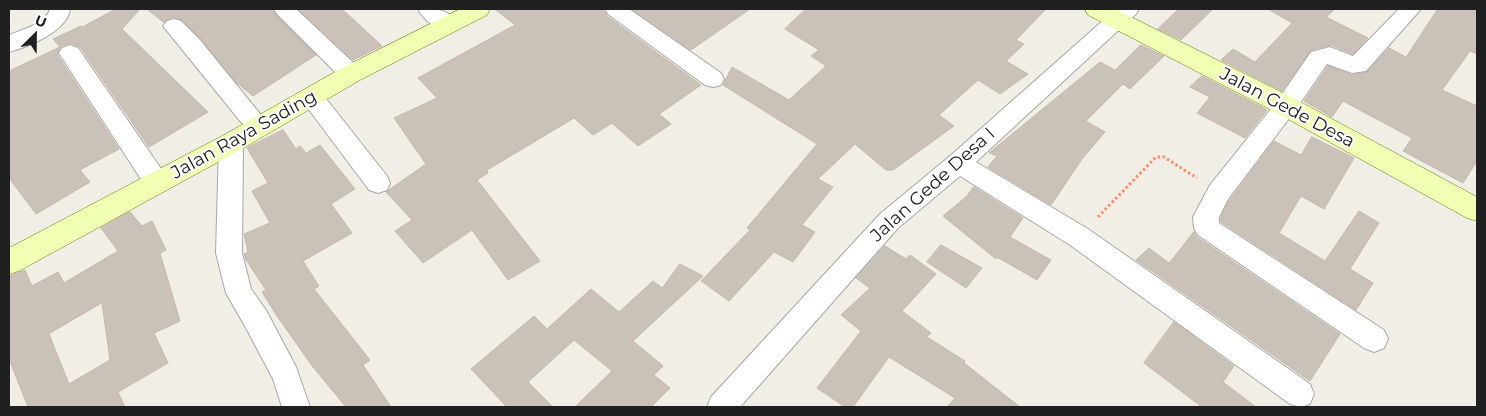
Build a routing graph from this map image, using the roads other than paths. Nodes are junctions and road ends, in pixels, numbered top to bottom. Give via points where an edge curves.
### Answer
1 (60, 9) edge
2 (284, 9) edge
3 (428, 9) edge
4 (479, 9) edge
5 (615, 9) edge
6 (1411, 9) edge
7 (1114, 12) edge
8 (448, 25) junction
9 (174, 26) dead end
10 (9, 44) edge
11 (70, 52) dead end
12 (351, 74) junction
13 (713, 79) dead end
14 (312, 97) junction
15 (1286, 106) junction
16 (257, 126) junction
17 (231, 143) junction
18 (959, 163) junction
19 (157, 183) junction
20 (378, 183) dead end
21 (1477, 210) edge
22 (9, 262) edge
23 (1374, 339) dead end
24 (1300, 394) dead end
25 (296, 407) edge
26 (721, 407) edge

1 - 10 street via 59,15 48,26
2 - 12 street
3 - 8 street
4 - 8 street, Jalan Raya Sading
5 - 13 street
6 - 15 street via 1358,65 1353,66 1326,54 1320,58
7 - 15 street, Jalan Gede Desa
7 - 18 street, Jalan Gede Desa I
8 - 12 street, Jalan Raya Sading
9 - 16 street
11 - 19 street
12 - 14 street, Jalan Raya Sading
14 - 16 street, Jalan Raya Sading
14 - 20 street
15 - 21 street, Jalan Gede Desa
15 - 23 street via 1219,192 1206,217 1207,228
16 - 17 street, Jalan Raya Sading
17 - 19 street, Jalan Raya Sading
17 - 25 street via 229,253 240,293 286,376
18 - 24 street via 1079,237
18 - 26 street, Jalan Gede Desa I via 889,221
19 - 22 street, Jalan Raya Sading

